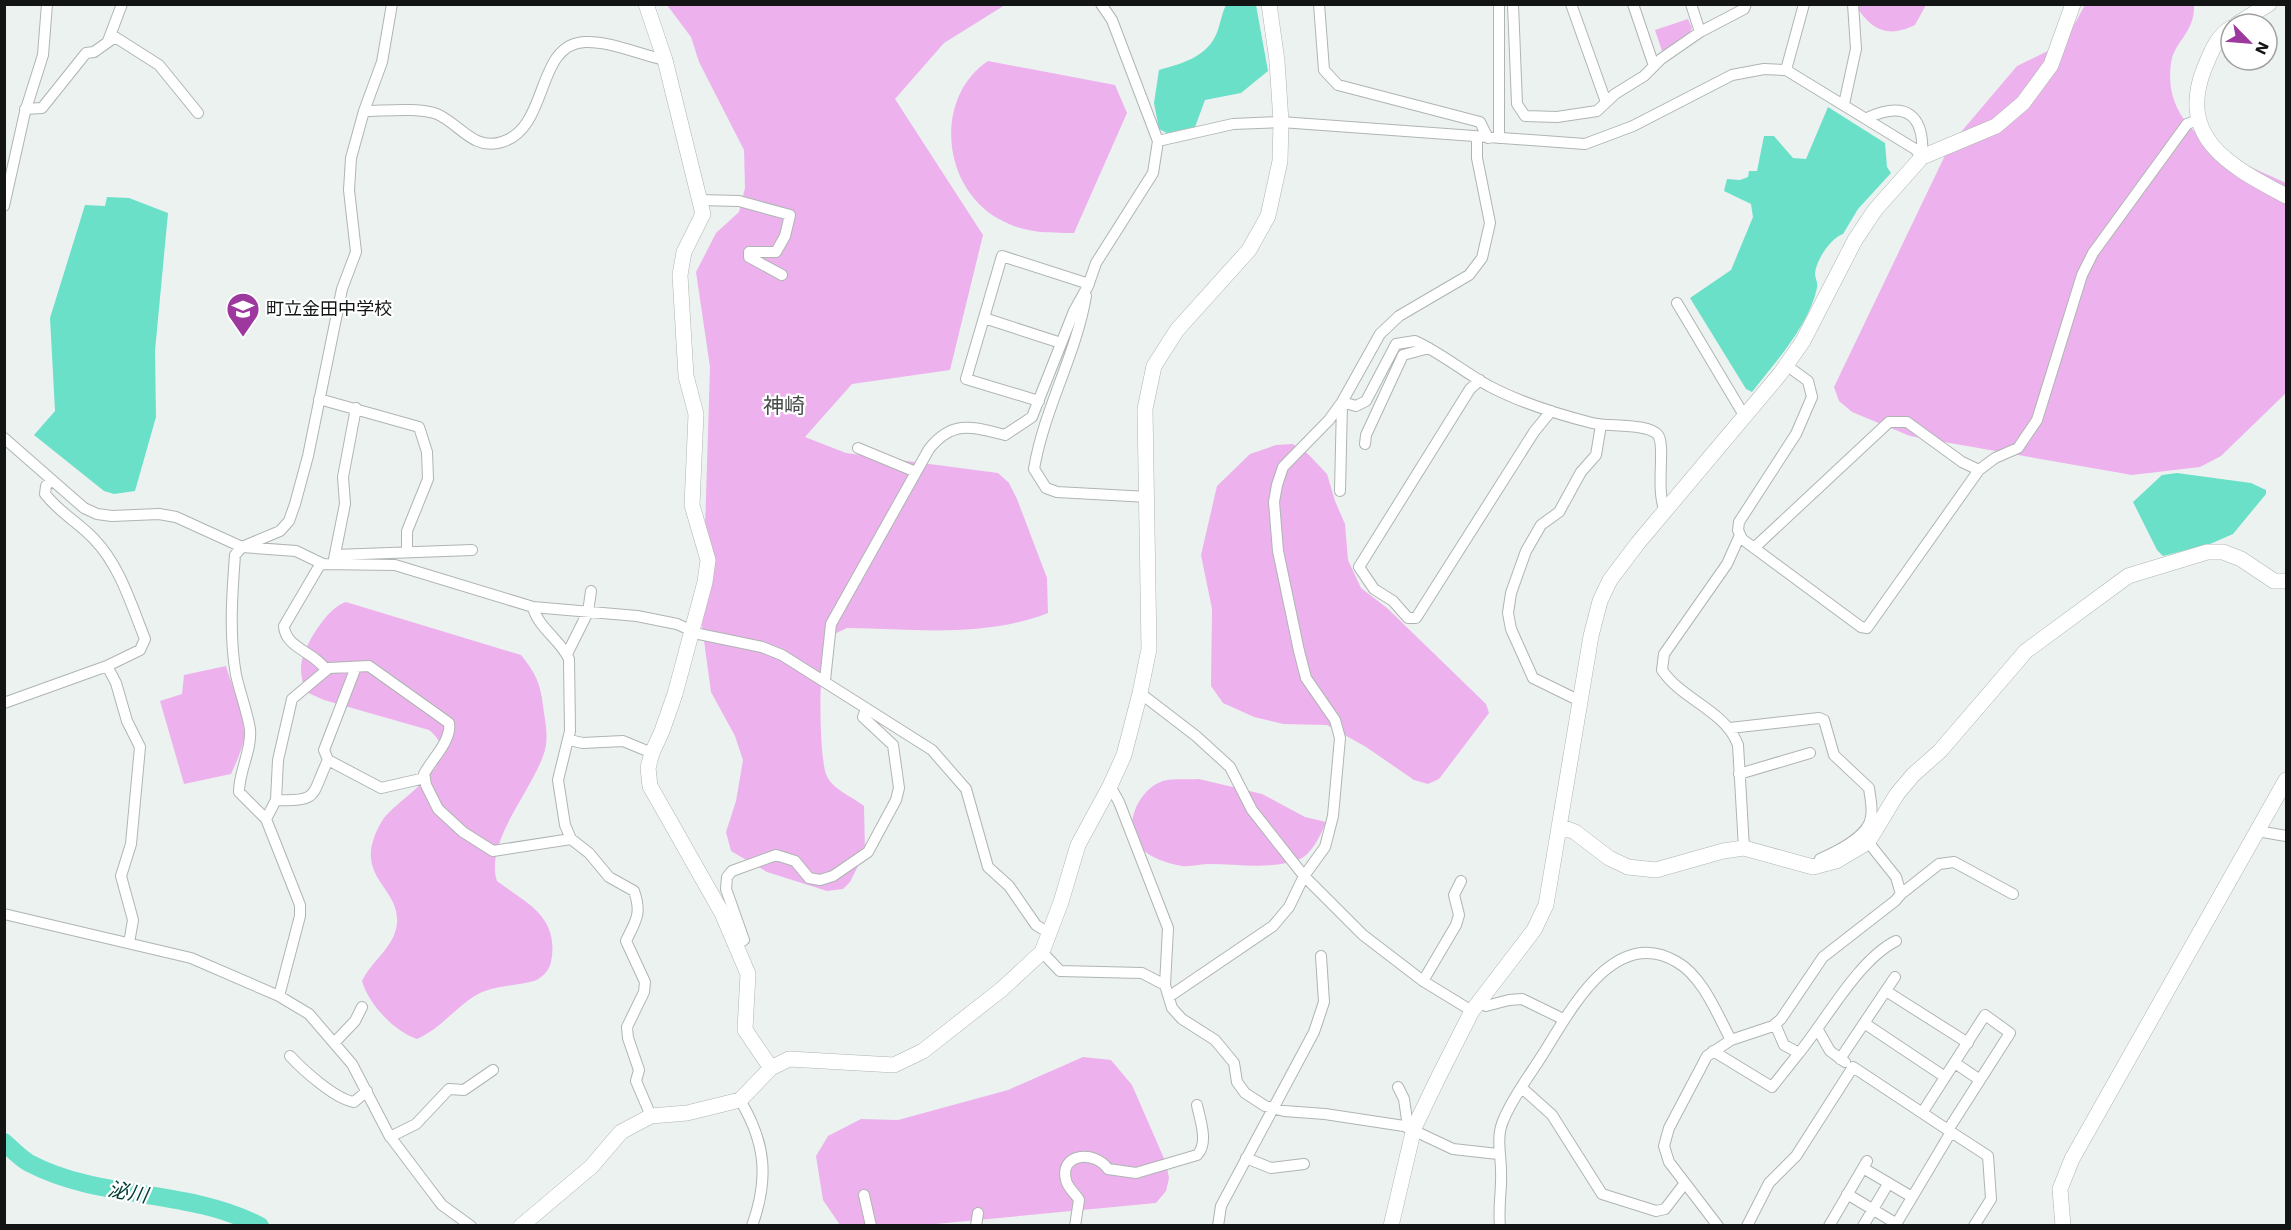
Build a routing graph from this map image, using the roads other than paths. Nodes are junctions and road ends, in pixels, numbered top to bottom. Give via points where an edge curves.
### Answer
1 (47, 4) edge
2 (122, 4) edge
3 (392, 4) edge
4 (646, 4) edge
5 (1101, 4) edge
6 (1269, 4) edge
7 (1319, 4) edge
8 (1499, 4) edge
9 (1513, 4) edge
10 (1571, 4) edge
11 (1633, 4) edge
12 (1691, 4) edge
13 (1746, 4) edge
14 (1803, 4) edge
15 (1853, 4) edge
16 (2073, 4) edge
17 (2269, 4) edge
18 (1736, 9) edge
19 (2256, 12) edge
20 (1700, 32) junction
21 (1499, 40) junction
22 (1515, 40) junction
23 (2219, 40) edge
24 (108, 41) junction
25 (665, 60) junction
26 (1654, 66) junction
27 (1786, 70) junction
28 (1606, 102) junction
29 (1844, 104) junction
30 (26, 109) junction
31 (364, 111) junction
32 (198, 113) dead end
33 (1867, 118) junction
34 (2200, 119) junction
35 (1281, 122) junction
36 (1482, 138) junction
37 (1499, 138) junction
38 (1158, 141) junction
39 (1922, 157) junction
40 (2286, 196) edge
41 (699, 200) junction
42 (4, 206) edge
43 (782, 275) dead end
44 (1088, 285) junction
45 (1677, 303) dead end
46 (984, 318) junction
47 (1061, 343) junction
48 (1429, 348) junction
49 (1786, 365) junction
50 (1480, 380) junction
51 (319, 399) junction
52 (1039, 401) junction
53 (1342, 402) junction
54 (356, 408) junction
55 (1551, 411) junction
56 (1745, 417) junction
57 (1601, 425) junction
58 (4, 438) edge
59 (1365, 444) dead end
60 (858, 448) dead end
61 (1979, 470) junction
62 (916, 472) junction
63 (51, 480) junction
64 (1340, 491) dead end
65 (1148, 497) junction
66 (1665, 511) junction
67 (1740, 534) junction
68 (242, 547) junction
69 (1754, 548) junction
70 (472, 550) dead end
71 (407, 552) junction
72 (334, 560) junction
73 (321, 563) junction
74 (2286, 581) edge
75 (591, 591) dead end
76 (532, 607) junction
77 (588, 612) junction
78 (691, 629) junction
79 (567, 654) junction
80 (107, 666) junction
81 (356, 667) junction
82 (326, 670) junction
83 (825, 680) junction
84 (1140, 693) junction
85 (1580, 701) junction
86 (4, 703) edge
87 (866, 708) junction
88 (1730, 728) junction
89 (569, 740) junction
90 (652, 753) junction
91 (1810, 753) dead end
92 (327, 760) junction
93 (1739, 774) junction
94 (425, 778) junction
95 (2286, 780) edge
96 (1110, 786) junction
97 (276, 800) junction
98 (266, 819) junction
99 (1560, 826) junction
100 (2257, 831) junction
101 (2286, 836) edge
102 (571, 839) junction
103 (1868, 842) junction
104 (1744, 848) junction
105 (1818, 866) junction
106 (1304, 876) junction
107 (1461, 880) dead end
108 (1901, 894) junction
109 (2013, 894) dead end
110 (4, 914) edge
111 (1049, 933) junction
112 (1896, 941) dead end
113 (129, 943) junction
114 (736, 945) junction
115 (1042, 952) junction
116 (1321, 956) dead end
117 (1895, 977) dead end
118 (1423, 981) junction
119 (1165, 985) junction
120 (1886, 991) junction
121 (279, 996) junction
122 (1170, 996) junction
123 (1474, 1006) junction
124 (362, 1007) dead end
125 (1563, 1019) junction
126 (1864, 1023) junction
127 (1774, 1024) junction
128 (1818, 1030) junction
129 (1731, 1040) junction
130 (335, 1042) junction
131 (1968, 1043) junction
132 (1713, 1051) junction
133 (1799, 1053) junction
134 (290, 1056) dead end
135 (1840, 1059) junction
136 (1955, 1062) junction
137 (1852, 1067) junction
138 (771, 1068) junction
139 (493, 1070) dead end
140 (1945, 1077) junction
141 (1980, 1080) junction
142 (1398, 1087) dead end
143 (1522, 1088) junction
144 (366, 1091) junction
145 (740, 1100) junction
146 (1197, 1105) dead end
147 (1273, 1108) junction
148 (1922, 1113) junction
149 (651, 1116) junction
150 (1411, 1127) junction
151 (1949, 1131) junction
152 (390, 1137) junction
153 (1498, 1154) junction
154 (1246, 1158) junction
155 (1304, 1164) dead end
156 (1685, 1183) junction
157 (1888, 1184) junction
158 (1847, 1194) junction
159 (864, 1195) dead end
160 (1912, 1197) junction
161 (1873, 1210) junction
162 (978, 1213) dead end
163 (1896, 1225) edge
164 (471, 1226) edge
165 (521, 1226) edge
166 (752, 1226) edge
167 (871, 1226) edge
168 (976, 1226) edge
169 (1075, 1226) edge
170 (1218, 1226) edge
171 (1391, 1226) edge
172 (1500, 1226) edge
173 (1718, 1226) edge
174 (1747, 1226) edge
175 (1829, 1226) edge
176 (1863, 1226) edge
177 (1974, 1226) edge
178 (2062, 1226) edge

1 - 30 street via 43,55
2 - 24 street
3 - 31 street via 382,62
4 - 25 street
5 - 38 street via 1112,20
6 - 35 street
7 - 36 street via 1324,70 1338,85 1480,122
8 - 21 street
9 - 22 street
10 - 28 street
11 - 26 street
12 - 20 street
13 - 18 street
14 - 27 street
15 - 29 street via 1856,49
16 - 39 street via 2050,65 2023,103 1996,126
17 - 19 street
18 - 20 street
20 - 26 street
21 - 22 street
21 - 37 street
22 - 28 street via 1517,104 1525,116 1557,117 1597,111
23 - 34 street via 2201,78
24 - 30 street via 86,53 42,108
24 - 32 street via 115,37 159,65
25 - 31 street via 597,43 569,46 550,69 530,122 502,142 479,143 430,112
25 - 41 street
26 - 28 street
27 - 29 street
27 - 37 street via 1764,69 1732,75 1633,126 1585,144
29 - 33 street
30 - 42 street
31 - 51 street via 351,158 349,190 356,252 342,289
33 - 39 street
33 - 39 street via 1897,110 1914,117 1920,126
34 - 40 street via 2216,152
34 - 61 street via 2187,124 2093,253 2082,275 2037,420 2027,438 2018,448
35 - 36 street
35 - 38 street via 1233,124
35 - 65 street via 1280,161 1268,216 1249,250 1177,330 1154,366 1145,409
36 - 37 street
36 - 53 street via 1477,158 1490,224 1482,258 1469,274 1399,316 1380,334
38 - 44 street via 1153,173 1096,264
39 - 49 street via 1875,210 1855,240 1808,332
41 - 43 street via 739,201 790,215 776,252 750,252 749,257
41 - 78 street via 703,214 684,252 680,275 686,376 696,414 692,505 708,560
44 - 46 street via 1002,256
44 - 47 street
44 - 65 street via 1083,315 1048,411 1034,469 1046,488 1057,492
45 - 56 street
46 - 47 street
46 - 52 street via 966,379
47 - 52 street
48 - 50 street
48 - 53 street via 1415,341 1396,344 1366,401 1356,406
48 - 59 street via 1403,355
49 - 56 street
49 - 67 street via 1808,381 1812,397 1791,443 1739,522
50 - 55 street
50 - 55 street via 1359,567 1374,589 1394,601 1408,618 1416,618
51 - 54 street
51 - 68 street via 289,521 280,531
52 - 62 street via 1032,417 1005,435 967,426 938,438
53 - 64 street
53 - 106 street via 1283,467 1274,502 1278,551 1301,662 1306,678 1335,720 1340,738 1334,816 1324,847
54 - 71 street via 419,427 429,467 425,491 407,531
54 - 72 street
55 - 57 street
56 - 66 street
57 - 66 street via 1648,428 1658,435 1662,446 1660,501
57 - 85 street via 1596,455 1581,472 1559,512 1541,525 1526,551 1508,613 1533,678
58 - 63 street
60 - 62 street
61 - 69 street via 1907,422 1889,422
61 - 69 street via 1867,628
62 - 83 street via 831,624
63 - 68 street via 97,514 176,517
63 - 80 street via 45,494 59,511 93,537 106,554 120,577 145,639 140,650
65 - 84 street via 1149,649
66 - 85 street via 1610,580 1600,601
67 - 69 street
67 - 88 street via 1728,564 1664,654 1662,670 1672,685
68 - 73 street via 296,551
68 - 98 street via 236,555 231,624 236,673 250,729 239,792
70 - 71 street
71 - 72 street
72 - 73 street
72 - 76 street via 395,565
73 - 82 street via 284,626 284,633 316,657
74 - 103 street via 2274,581 2223,552 2207,552 2128,576 2026,651 1940,751 1912,775
75 - 77 street
76 - 77 street
76 - 79 street via 535,618
77 - 78 street via 637,616
77 - 79 street
78 - 83 street via 762,647
78 - 90 street via 675,694
79 - 89 street
80 - 86 street
80 - 113 street via 140,747 132,833 121,876 133,920
81 - 82 street
81 - 92 street via 324,750
81 - 94 street via 369,666 449,723 450,730
82 - 97 street via 292,699 278,760
83 - 87 street
84 - 96 street via 1124,755
84 - 106 street via 1230,767 1252,810
85 - 99 street
87 - 111 street via 932,750 966,789 988,867 1009,886 1036,925
87 - 114 street via 863,717 893,745 899,788 868,852 833,876 820,880 809,878 795,861 776,855 732,871 726,889 744,940
88 - 93 street via 1738,745
88 - 105 street via 1824,720 1834,755 1869,788 1871,818 1866,830 1820,859
89 - 90 street via 623,741
89 - 102 street via 558,780
90 - 114 street via 648,768 650,786 705,880
91 - 93 street
92 - 94 street via 381,788
92 - 97 street via 308,799
93 - 104 street
94 - 102 street via 438,809 463,832 493,851
95 - 100 street
96 - 111 street via 1078,845
96 - 119 street via 1168,928
97 - 98 street
98 - 121 street via 300,905
99 - 104 street via 1628,867 1656,870
99 - 123 street via 1546,905 1534,930
100 - 101 street
100 - 178 street via 2072,1160 2060,1189
102 - 149 street via 609,877 634,891 639,906 639,915 626,941 645,982 627,1027 639,1070 636,1081
103 - 105 street via 1836,861
103 - 108 street via 1896,877
104 - 105 street via 1788,862
106 - 118 street via 1363,935
106 - 122 street via 1289,907 1273,926
107 - 118 street via 1454,895 1459,915 1456,925
108 - 109 street via 1939,864 1954,862
108 - 127 street via 1823,957
110 - 113 street
111 - 115 street
112 - 128 street via 1882,948 1865,965
113 - 121 street via 191,958
114 - 138 street via 748,974 745,1030
115 - 119 street via 1060,971 1142,973
115 - 138 street via 923,1051 894,1065 789,1059
116 - 147 street via 1324,1002 1314,1032
117 - 120 street
118 - 123 street
119 - 122 street
120 - 126 street
120 - 131 street
121 - 130 street via 309,1014
122 - 147 street via 1172,1008 1182,1019 1215,1040 1234,1063 1237,1082 1245,1093
123 - 125 street via 1522,999
123 - 150 street
124 - 130 street via 355,1021
125 - 129 street via 1590,983 1611,965 1641,953 1661,955 1685,967 1698,981
125 - 143 street
126 - 135 street
126 - 140 street
127 - 129 street
127 - 133 street via 1784,1045
128 - 133 street
128 - 135 street via 1830,1051
129 - 132 street
130 - 144 street
131 - 136 street
131 - 141 street via 1985,1016 2010,1033
132 - 133 street via 1772,1087
132 - 156 street via 1669,1128 1664,1146 1669,1162
134 - 144 street via 309,1076 345,1101 354,1102
135 - 137 street
136 - 140 street
136 - 141 street
137 - 148 street
137 - 174 street via 1796,1156 1769,1183
138 - 145 street
139 - 152 street via 464,1090 449,1089 416,1124
140 - 148 street
141 - 151 street
142 - 150 street
143 - 153 street via 1502,1122
143 - 156 street via 1552,1115 1602,1194 1656,1211 1665,1209
144 - 152 street
145 - 149 street via 687,1113
145 - 166 street via 758,1139 764,1168 763,1192
146 - 169 street via 1204,1140 1197,1155 1136,1173 1108,1169 1102,1160 1091,1156 1069,1163 1066,1182 1079,1200
147 - 150 street
147 - 154 street
148 - 151 street
149 - 165 street via 621,1132 591,1167
150 - 153 street via 1454,1149
150 - 171 street
151 - 160 street
151 - 177 street via 1988,1156 1991,1199
152 - 164 street via 442,1205
153 - 172 street via 1502,1172
154 - 155 street via 1271,1168
154 - 170 street via 1221,1206
156 - 173 street
157 - 158 street via 1865,1165
157 - 160 street
157 - 161 street
158 - 161 street
158 - 175 street
159 - 167 street
160 - 163 street
161 - 163 street
161 - 176 street
162 - 168 street

